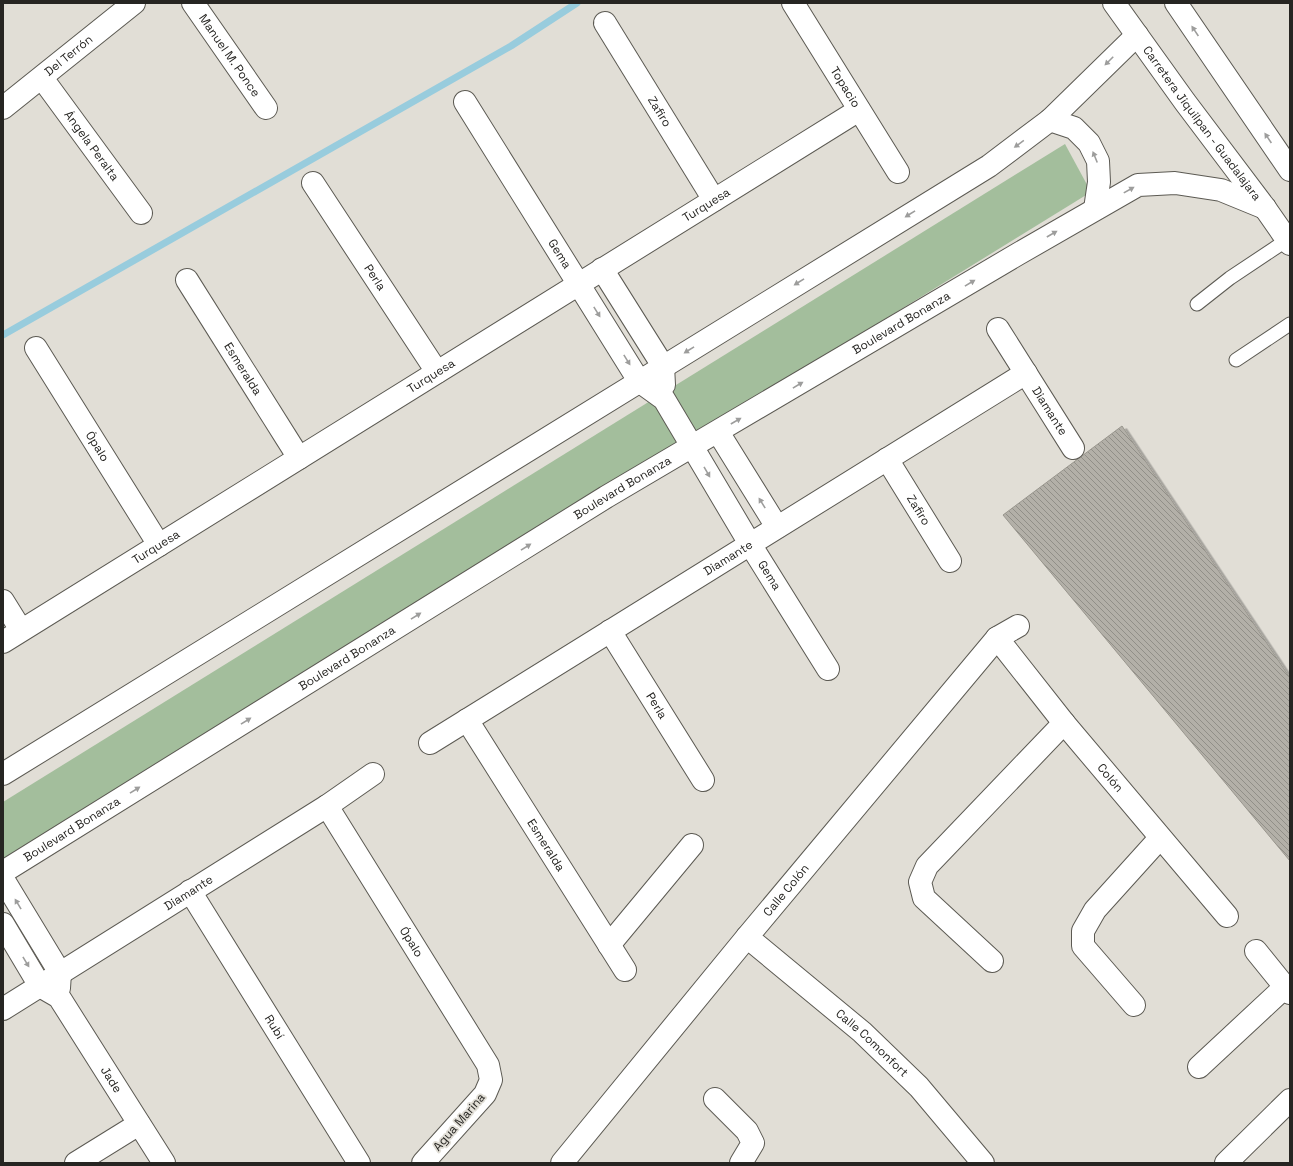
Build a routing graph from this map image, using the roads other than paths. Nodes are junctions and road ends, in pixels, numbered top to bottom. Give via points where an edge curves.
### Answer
1 (193, 3) edge
2 (793, 3) edge
3 (1114, 3) edge
4 (1176, 3) edge
5 (124, 6) edge
6 (605, 23) dead end
7 (1137, 34) junction
8 (42, 78) junction
9 (465, 102) dead end
10 (3, 108) edge
11 (266, 108) dead end
12 (859, 110) junction
13 (1050, 120) junction
14 (1290, 170) edge
15 (898, 172) dead end
16 (313, 183) dead end
17 (714, 200) junction
18 (1265, 208) junction
19 (1095, 209) junction
20 (141, 213) dead end
21 (1289, 242) edge
22 (602, 269) junction
23 (188, 280) dead end
24 (579, 284) junction
25 (1198, 304) dead end
26 (1290, 324) edge
27 (998, 329) dead end
28 (36, 348) dead end
29 (1236, 360) dead end
30 (663, 366) junction
31 (437, 372) junction
32 (1026, 373) junction
33 (639, 381) junction
34 (664, 398) junction
35 (718, 432) junction
36 (693, 447) junction
37 (1073, 448) dead end
38 (299, 458) junction
39 (887, 459) junction
40 (777, 527) junction
41 (750, 544) junction
42 (159, 545) junction
43 (950, 561) dead end
44 (3, 601) edge
45 (1018, 626) dead end
46 (21, 630) junction
47 (610, 631) junction
48 (997, 638) junction
49 (3, 642) edge
50 (828, 670) dead end
51 (467, 720) junction
52 (1064, 723) junction
53 (430, 743) dead end
54 (3, 774) edge
55 (373, 774) dead end
56 (703, 780) dead end
57 (327, 806) junction
58 (1160, 838) junction
59 (692, 846) dead end
60 (3, 872) edge
61 (3, 879) edge
62 (190, 891) junction
63 (1226, 916) dead end
64 (3, 924) edge
65 (747, 937) junction
66 (609, 945) junction
67 (1256, 951) dead end
68 (992, 961) dead end
69 (625, 970) dead end
70 (60, 973) junction
71 (40, 986) junction
72 (1287, 990) edge
73 (59, 997) junction
74 (1134, 1005) dead end
75 (3, 1009) edge
76 (1199, 1067) dead end
77 (491, 1080) joint
78 (715, 1099) dead end
79 (1290, 1100) edge
80 (139, 1124) junction
81 (76, 1163) edge
82 (164, 1163) edge
83 (359, 1163) edge
84 (423, 1163) edge
85 (562, 1163) edge
86 (741, 1163) edge
87 (983, 1163) edge
88 (1226, 1163) edge

1 - 11 main road, Manuel M. Ponce
2 - 12 main road, Topacio
3 - 7 main road, Carretera Jiquilpan - Guadalajara
14 -> 4 main road
5 - 8 main road, Del Terrón
6 - 17 main road, Zafiro
7 -> 13 main road
7 - 18 main road, Carretera Jiquilpan - Guadalajara via 1184,102
8 - 10 main road, Del Terrón
8 - 20 main road, Ángela Peralta
9 - 24 main road, Gema
12 - 15 main road, Topacio
12 - 17 main road, Turquesa
19 -> 13 main road via 1098,161 1089,143 1074,128
13 -> 30 main road via 989,166
16 - 31 main road, Perla
17 - 22 main road, Turquesa
19 -> 18 main road, Boulevard Bonanza via 1138,185 1175,183 1221,190
18 - 21 main road, Carretera Jiquilpan - Guadalajara
35 -> 19 main road, Boulevard Bonanza
21 - 25 lane via 1230,278
22 - 24 main road, Turquesa
22 - 30 main road
23 - 38 main road, Esmeralda
24 - 31 main road, Turquesa
24 -> 33 main road, Gema
26 - 29 lane
27 - 32 main road, Diamante
28 - 42 main road, Ópalo
30 - 33 main road
30 - 34 main road, Gema
31 - 38 main road, Turquesa
32 - 37 main road, Diamante
32 - 39 main road, Diamante
33 - 34 main road, Gema
33 - 54 main road
34 - 36 main road, Gema
35 - 36 main road, Boulevard Bonanza
40 -> 35 main road
36 -> 41 main road, Gema
60 -> 36 main road, Boulevard Bonanza via 606,498
38 - 42 main road, Turquesa
39 - 40 main road, Diamante
39 - 43 main road, Zafiro
40 - 41 main road, Diamante
41 - 47 main road, Diamante
41 - 50 main road, Gema
42 - 46 main road, Turquesa
44 - 46 main road
45 - 48 main road, Calle Colón
46 - 49 main road, Turquesa
47 - 51 main road, Diamante
47 - 56 main road, Perla
48 - 52 main road, Colón
48 - 65 main road, Calle Colón
51 - 53 main road, Diamante
51 - 66 main road, Esmeralda
52 - 58 main road, Colón
52 - 68 main road via 927,866 920,882 924,898
55 - 57 main road, Diamante
57 - 62 main road, Diamante
57 - 77 main road, Ópalo via 488,1065
58 - 63 main road, Colón
58 - 74 main road via 1095,910 1083,931 1083,946
59 - 66 main road
70 -> 61 main road
62 - 70 main road, Diamante
62 - 83 main road, Rubí
64 -> 71 main road, Jade
65 - 85 main road, Calle Colón
65 - 87 main road, Calle Comonfort via 868,1038 919,1087
66 - 69 main road, Esmeralda
67 - 72 main road
70 - 71 main road, Diamante
70 - 73 main road
71 - 73 main road, Jade
71 - 75 main road, Diamante
72 - 76 main road
73 - 80 main road, Jade
77 - 84 main road, Agua Marina via 485,1094
78 - 86 main road via 747,1131 753,1143
79 - 88 main road
80 - 81 main road
80 - 82 main road, Jade

